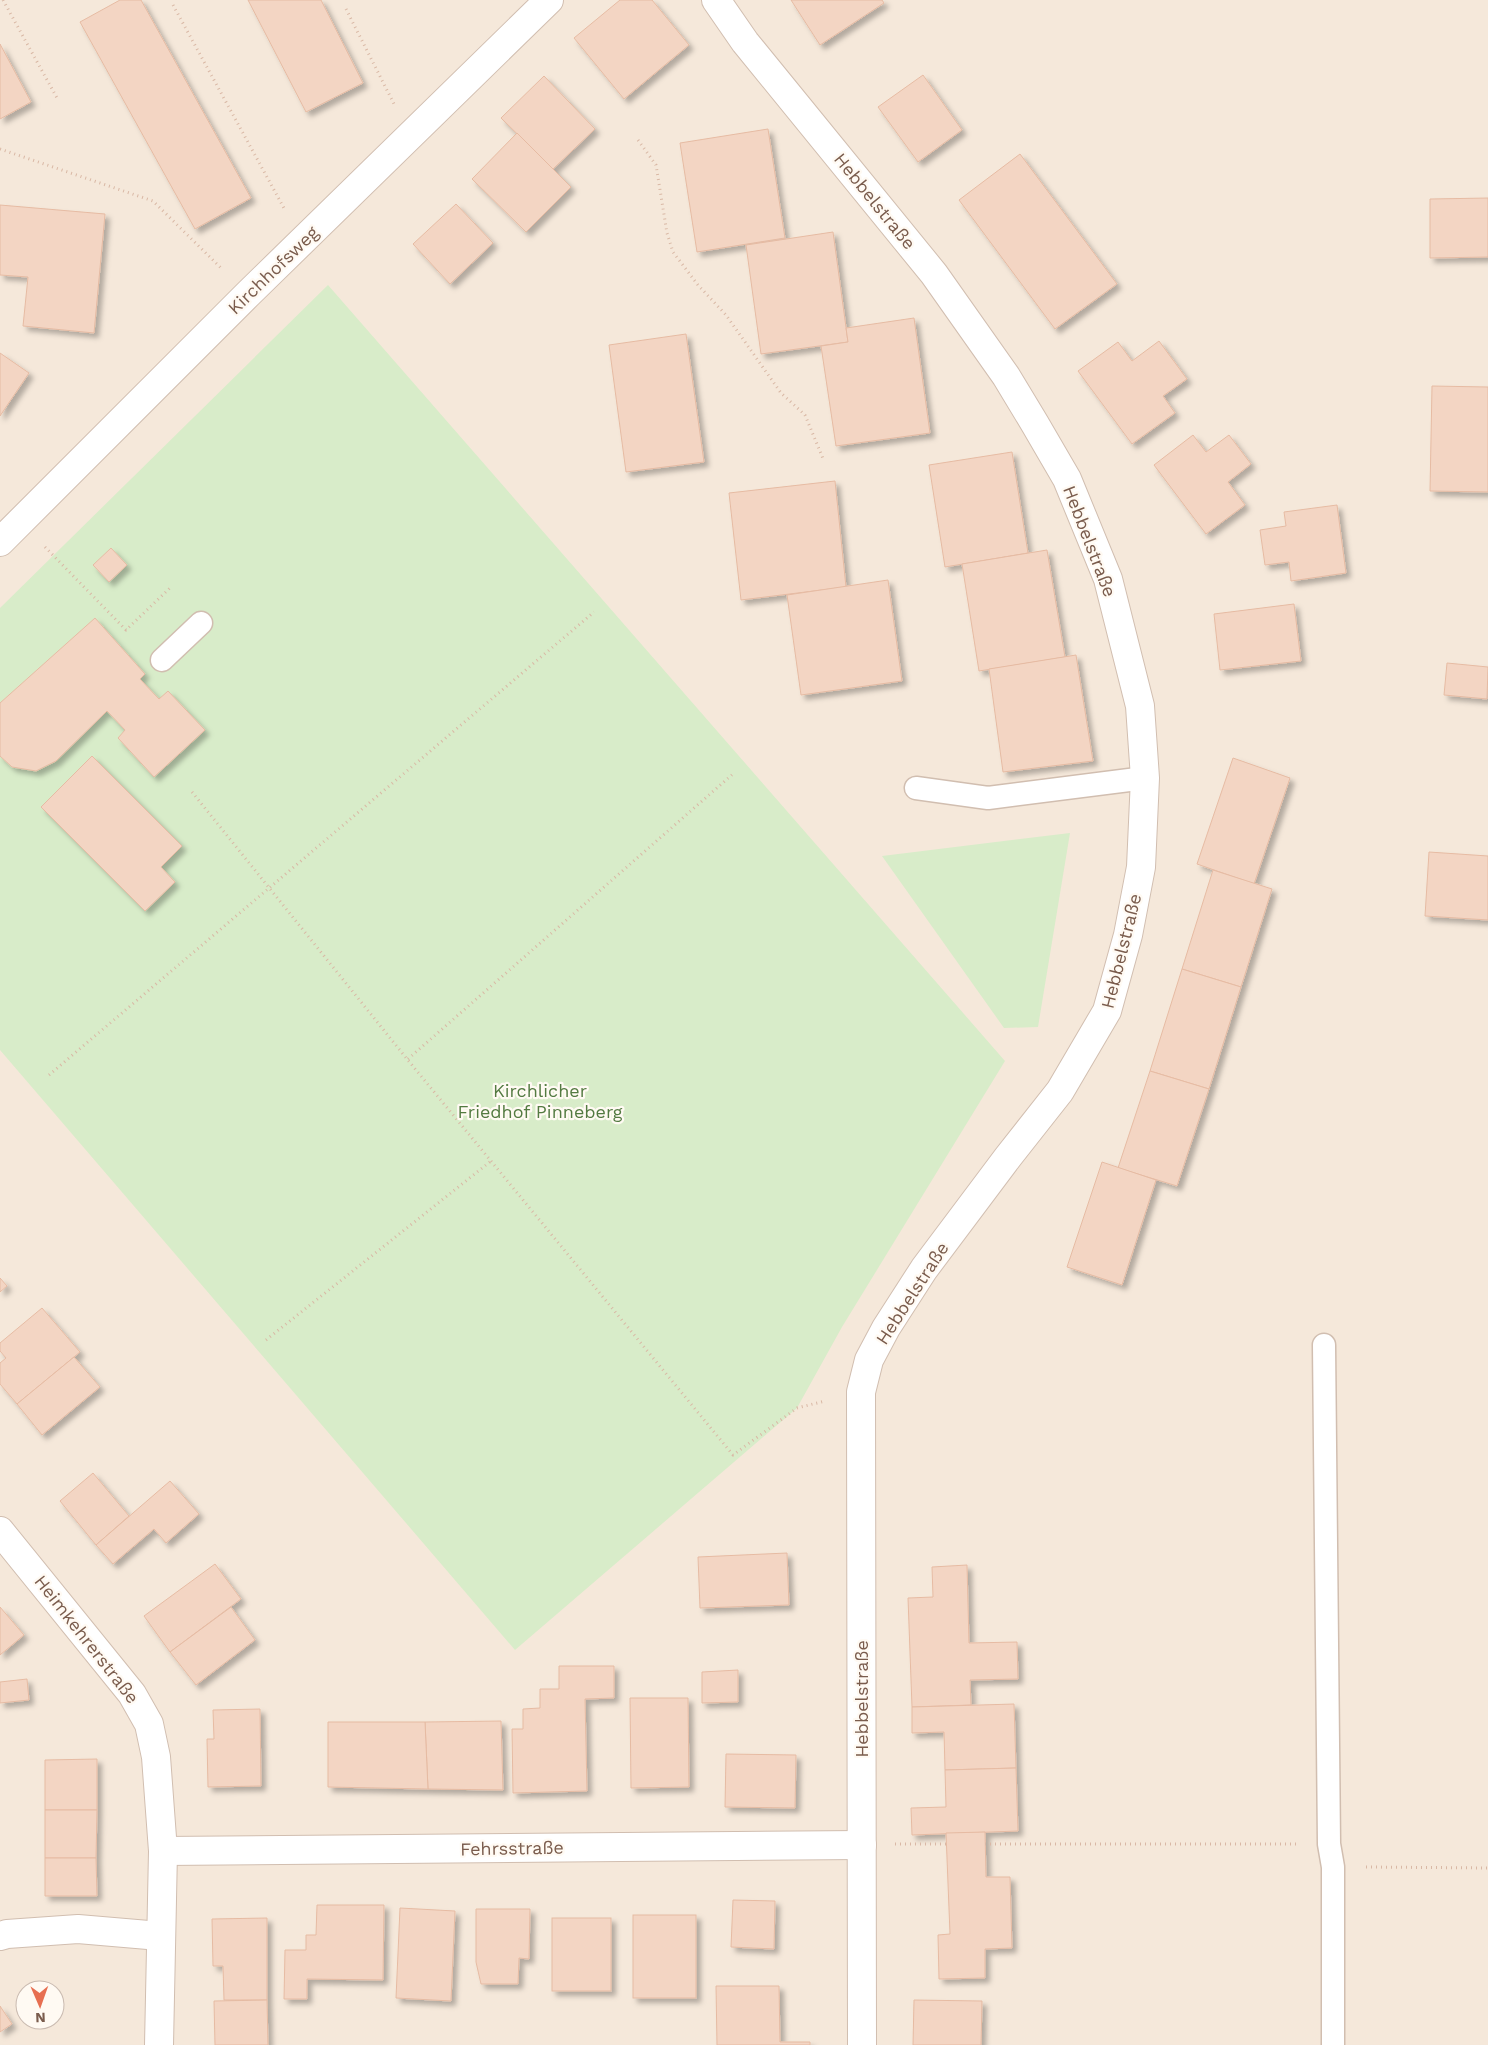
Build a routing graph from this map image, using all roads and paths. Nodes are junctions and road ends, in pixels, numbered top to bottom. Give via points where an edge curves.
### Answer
1 (3, 0) edge
2 (549, 0) edge
3 (716, 0) edge
4 (173, 5) dead end
5 (346, 8) dead end
6 (56, 98) dead end
7 (409, 136) junction
8 (638, 140) dead end
9 (0, 149) edge
10 (302, 241) junction
11 (248, 294) junction
12 (824, 461) dead end
13 (20, 522) junction
14 (0, 542) edge
15 (171, 587) dead end
16 (594, 612) dead end
17 (201, 623) dead end
18 (162, 660) dead end
19 (734, 773) dead end
20 (1145, 778) junction
21 (916, 788) dead end
22 (192, 792) dead end
23 (269, 889) junction
24 (408, 1059) junction
25 (49, 1075) dead end
26 (491, 1161) junction
27 (266, 1340) dead end
28 (1324, 1345) dead end
29 (860, 1392) junction
30 (0, 1531) edge
31 (862, 1844) junction
32 (947, 1844) dead end
33 (985, 1844) dead end
34 (1328, 1844) junction
35 (163, 1851) junction
36 (1333, 1867) junction
37 (1488, 1868) edge
38 (0, 1936) edge
39 (160, 1936) junction
40 (159, 2045) edge
41 (862, 2045) edge
42 (1333, 2045) edge

1 - 6 path
2 - 7 street, Kirchhofsweg
3 - 20 street, Hebbelstraße via 745,42 934,274 1006,376 1067,479 1108,579 1122,631 1140,706
4 - 10 path
5 - 7 path
7 - 10 street, Kirchhofsweg
8 - 12 path via 656,166 667,233 674,252 693,279 726,315 781,393 805,415
9 - 11 path via 153,201
10 - 11 street, Kirchhofsweg
11 - 13 street, Kirchhofsweg
13 - 14 street, Kirchhofsweg
13 - 15 path via 126,630
16 - 23 path
17 - 18 lane
19 - 24 path
20 - 21 lane via 988,798
20 - 29 street, Hebbelstraße via 1141,867 1128,934 1107,1011 1060,1091 924,1269 869,1360
22 - 23 path
23 - 24 path
23 - 25 path
24 - 26 path
26 - 27 path
26 - 29 path via 733,1455 797,1408
28 - 34 lane
29 - 31 street, Hebbelstraße
30 - 35 street, Heimkehrerstraße via 142,1710 156,1757
31 - 32 path
31 - 35 street, Fehrsstraße
31 - 41 street, Hebbelstraße
33 - 34 path
34 - 36 lane
35 - 39 street, Heimkehrerstraße
36 - 37 path
36 - 42 lane
38 - 39 street via 78,1929
39 - 40 street, Heimkehrerstraße

